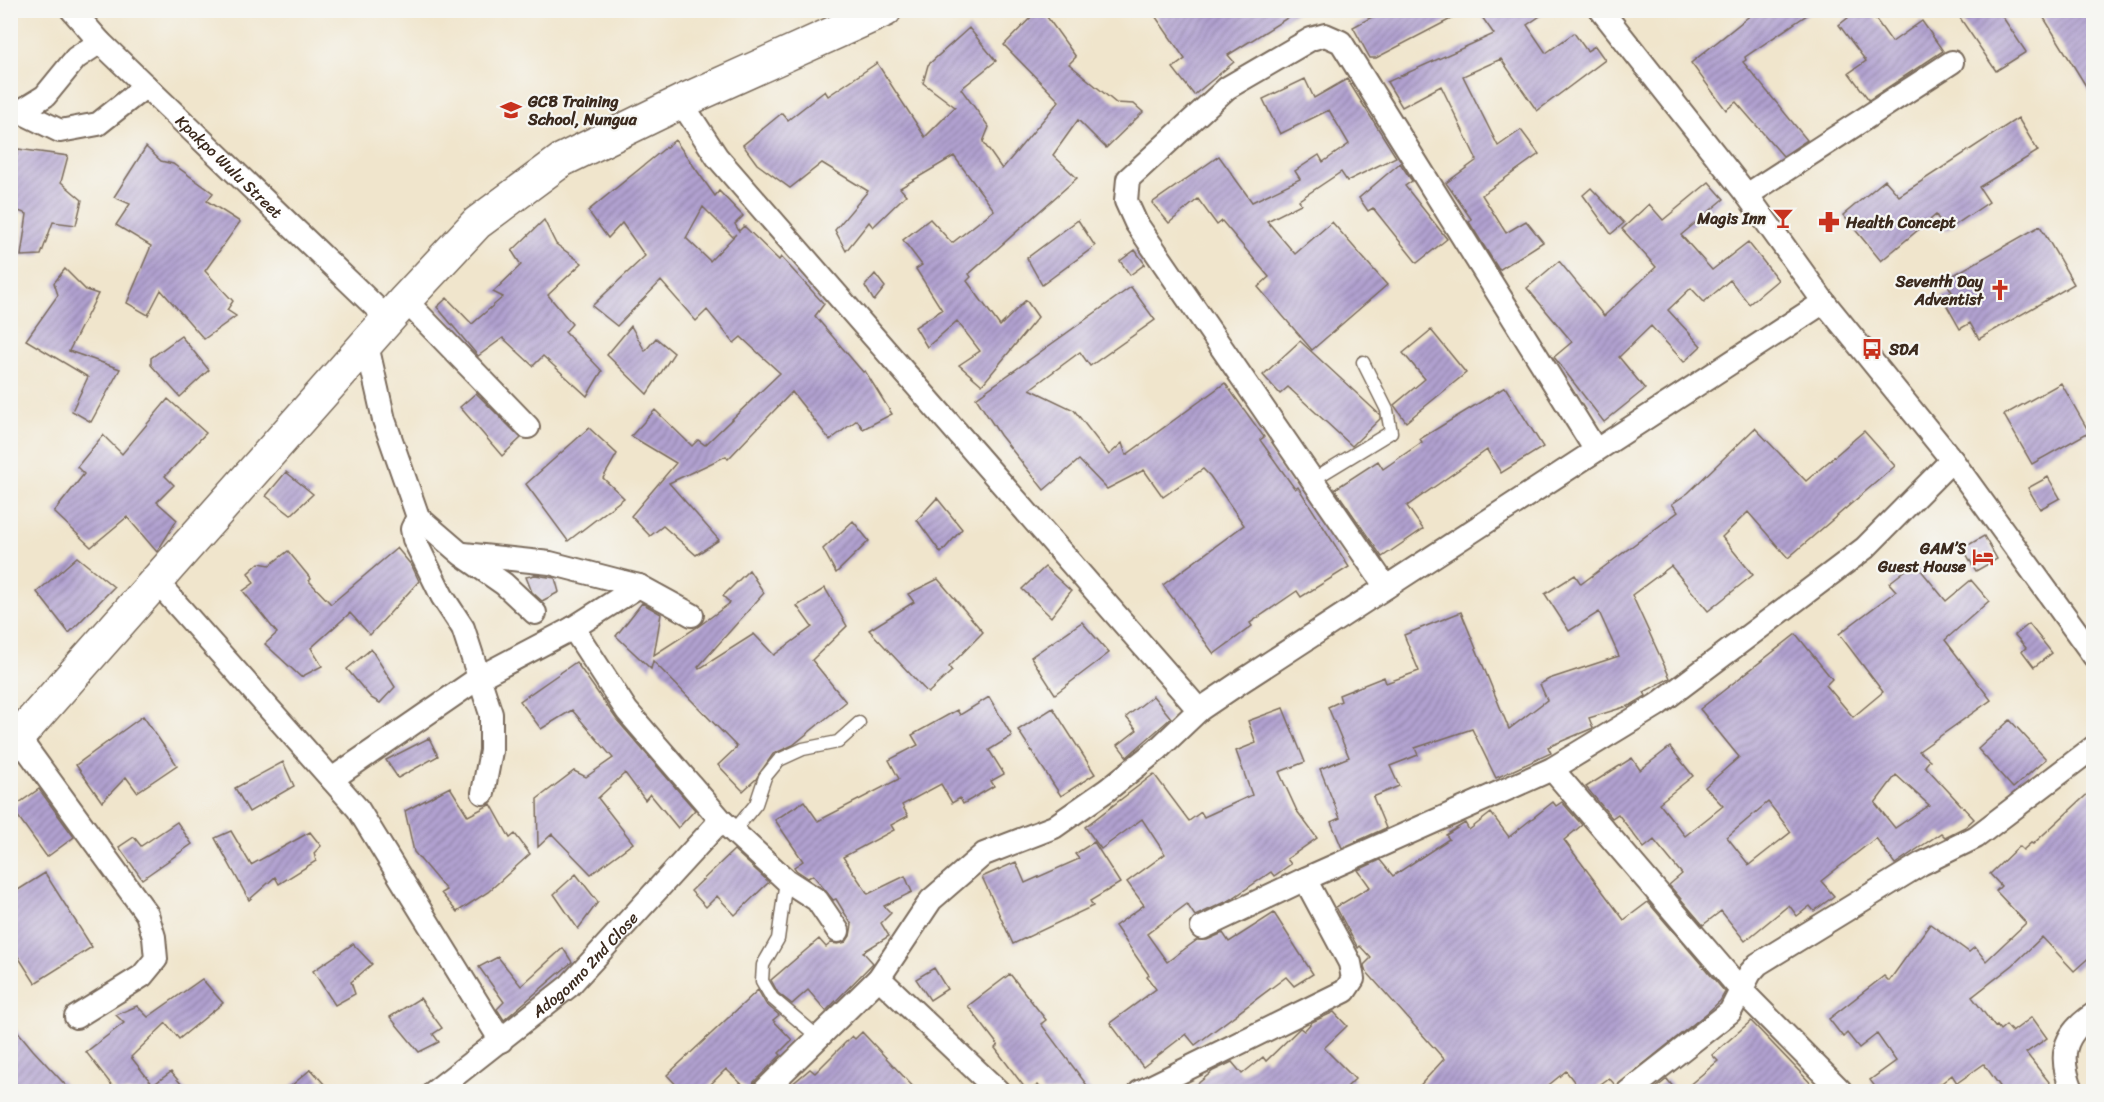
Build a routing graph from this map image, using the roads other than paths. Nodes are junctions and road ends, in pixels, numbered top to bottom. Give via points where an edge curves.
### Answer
1 (72, 10) edge
2 (885, 10) edge
3 (1601, 10) edge
4 (100, 42) junction
5 (1952, 62) dead end
6 (146, 86) junction
7 (681, 102) junction
8 (16, 115) edge
9 (1747, 195) junction
10 (1824, 302) junction
11 (397, 310) junction
12 (367, 345) junction
13 (1363, 362) dead end
14 (528, 427) dead end
15 (1595, 449) junction
16 (1952, 460) junction
17 (1312, 480) junction
18 (418, 517) junction
19 (461, 554) junction
20 (157, 582) junction
21 (639, 586) junction
22 (1386, 587) junction
23 (535, 613) dead end
24 (692, 615) dead end
25 (573, 628) junction
26 (2094, 656) edge
27 (480, 677) junction
28 (1199, 710) junction
29 (859, 723) dead end
30 (14, 742) edge
31 (2094, 747) edge
32 (1552, 769) junction
33 (332, 779) junction
34 (483, 793) dead end
35 (727, 826) junction
36 (1305, 879) junction
37 (786, 880) junction
38 (1203, 928) dead end
39 (838, 931) dead end
40 (879, 978) junction
41 (1741, 990) junction
42 (2094, 1014) edge
43 (76, 1017) dead end
44 (818, 1036) junction
45 (501, 1041) junction
46 (1840, 1090) dead end
47 (434, 1092) edge
48 (763, 1092) edge
49 (999, 1092) edge
50 (1140, 1092) edge
51 (1628, 1092) edge
52 (2073, 1092) edge

1 - 4 street, Kpakpo Wulu Street
2 - 7 street
3 - 9 street
4 - 6 street, Kpakpo Wulu Street
4 - 8 street via 76,58 45,96
5 - 9 street
6 - 8 street via 98,124 60,131
6 - 11 street, Kpakpo Wulu Street
7 - 11 street via 562,160 477,224
7 - 28 street via 717,157
9 - 10 street
10 - 15 street
10 - 16 street
11 - 12 street
11 - 14 street, Kpakpo Wulu Street
12 - 18 street via 384,420
12 - 20 street
13 - 17 lane via 1387,410 1391,432
15 - 17 street via 1341,42 1325,35 1311,39 1227,88 1128,179 1126,201 1136,223
15 - 22 street
16 - 26 street
16 - 32 street via 1856,555 1657,705
17 - 22 street
18 - 19 street
18 - 27 street via 412,529 414,538 442,596 463,627
19 - 21 street via 550,563
19 - 23 street via 504,584
20 - 30 street
20 - 33 street
21 - 24 street
21 - 25 street
22 - 28 street
25 - 27 street
25 - 35 street via 627,711
27 - 33 street
27 - 34 street via 491,714
28 - 40 street via 1157,750 1054,826 984,854 931,900
29 - 35 lane via 838,742 803,749 779,760 765,777 756,804
30 - 43 street via 147,914 154,937 156,959 142,976
31 - 41 street via 1976,837 1922,864 1758,964
32 - 36 street
32 - 41 street
33 - 45 street via 377,838
35 - 37 street
35 - 45 street, Adogonno 2nd Close via 569,986
36 - 38 street
36 - 50 street via 1350,963 1353,979 1345,991
37 - 39 street via 817,900
37 - 44 lane via 778,939 763,965 762,981 772,998
40 - 44 street
40 - 49 street
41 - 46 street
41 - 51 street via 1730,1012
42 - 52 street via 2078,1024 2067,1039 2066,1076
44 - 48 street
45 - 47 street, Adogonno 2nd Close

